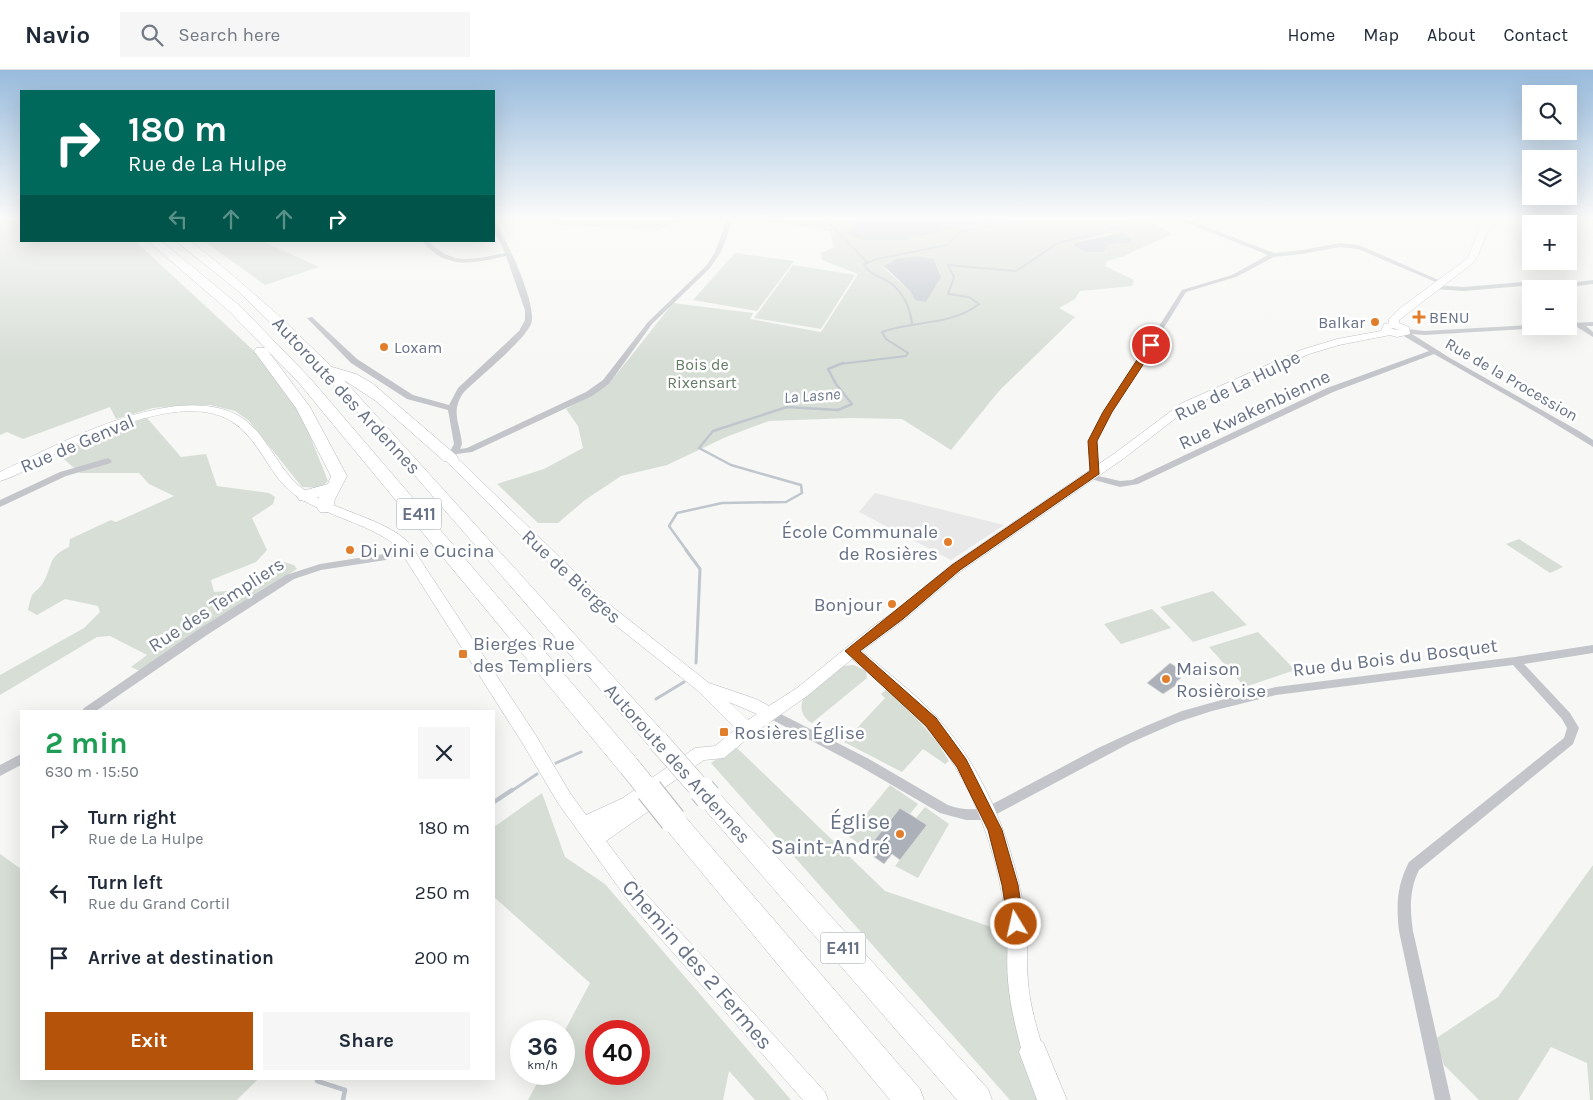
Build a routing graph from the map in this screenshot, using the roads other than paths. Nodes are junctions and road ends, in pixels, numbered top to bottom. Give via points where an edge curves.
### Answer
1 (185, 265) edge
2 (215, 265) edge
3 (512, 265) edge
4 (707, 265) edge
5 (1253, 265) edge
6 (1399, 265) edge
7 (1464, 265) edge
8 (196, 274) junction
9 (1593, 282) edge
10 (1437, 284) junction
11 (310, 318) dead end
12 (1578, 324) joint
13 (1593, 324) edge
14 (1522, 327) edge
15 (1391, 328) junction
16 (1406, 332) junction
17 (1424, 333) junction
18 (1593, 335) edge
19 (1416, 338) junction
20 (1433, 352) junction
21 (328, 370) junction
22 (450, 408) junction
23 (1593, 444) edge
24 (452, 455) junction
25 (108, 462) dead end
26 (1093, 474) junction
27 (0, 477) edge
28 (333, 488) junction
29 (306, 496) junction
30 (0, 504) edge
31 (326, 508) junction
32 (405, 547) junction
33 (1593, 648) edge
34 (852, 651) junction
35 (1515, 661) junction
36 (702, 686) junction
37 (89, 710) edge
38 (771, 714) junction
39 (747, 729) junction
40 (20, 760) edge
41 (0, 771) edge
42 (987, 813) junction
43 (674, 820) joint
44 (589, 832) junction
45 (1033, 1052) junction
46 (817, 1100) edge
47 (909, 1100) edge
48 (977, 1100) edge
49 (1052, 1100) edge
50 (1068, 1100) edge
51 (1443, 1100) edge

1 - 8 highway, Autoroute des Ardennes / E411
2 - 21 highway, Autoroute des Ardennes / E411
3 - 22 street via 528,311 528,323 518,337 461,390
4 - 24 street via 650,324 606,382 589,394
5 - 26 street via 1234,276 1184,291 1092,441
6 - 10 street
7 - 10 street
8 - 28 highway via 192,282 259,348 303,407 339,476
8 - 43 highway, Autoroute des Ardennes / E411, bridge via 304,380
9 - 10 street via 1464,288
10 - 15 street via 1397,315
11 - 22 street via 348,356 410,397
12 - 13 street
12 - 18 street
14 - 17 street
15 - 16 street, Rue de La Hulpe
15 - 26 street, Rue de La Hulpe via 1305,352 1193,402
16 - 17 street
16 - 19 street, Rue de la Procession
17 - 19 street, Rue de la Procession
19 - 20 street, Rue de la Procession
20 - 23 street, Rue de la Procession via 1550,416
20 - 26 street, Rue Kwakenbienne via 1330,390 1163,468 1137,484 1119,484
21 - 24 highway via 346,374 397,410 434,447
21 - 48 highway, Autoroute des Ardennes / E411, bridge
22 - 24 street via 458,434 458,444
24 - 36 street, Rue de Bierges via 600,605
25 - 30 street via 63,474
26 - 34 street, Rue de La Hulpe via 956,568
27 - 29 street, Rue de Genval via 125,420 166,410 203,409 224,413 243,424 280,477
28 - 29 highway
28 - 31 highway via 327,497
29 - 31 street, Rue de Genval
31 - 32 street, Rue de Genval via 388,533
32 - 37 street, Rue des Templiers via 386,557 320,567 290,577
32 - 44 street, Chemin des 2 Fermes via 564,798
33 - 35 street, Rue du Bois du Bosquet
34 - 38 street, Rue de La Hulpe
34 - 42 street via 931,722 961,763
35 - 42 street, Rue du Bois du Bosquet via 1276,691 1210,707 1117,746
35 - 51 street via 1566,716 1573,728 1569,742 1414,866 1405,882 1406,931
36 - 38 street, Rue de Bierges
36 - 39 street, Rue de Bierges
38 - 39 street, Rue de La Hulpe
38 - 42 street via 866,763 944,809 969,816
39 - 44 street, Rue de La Hulpe via 718,753 701,753
40 - 41 street
42 - 45 street via 1010,885 1016,924 1018,981
43 - 47 highway, Autoroute des Ardennes / E411
44 - 46 street, Chemin des 2 Fermes via 639,900
45 - 49 highway
45 - 50 street

